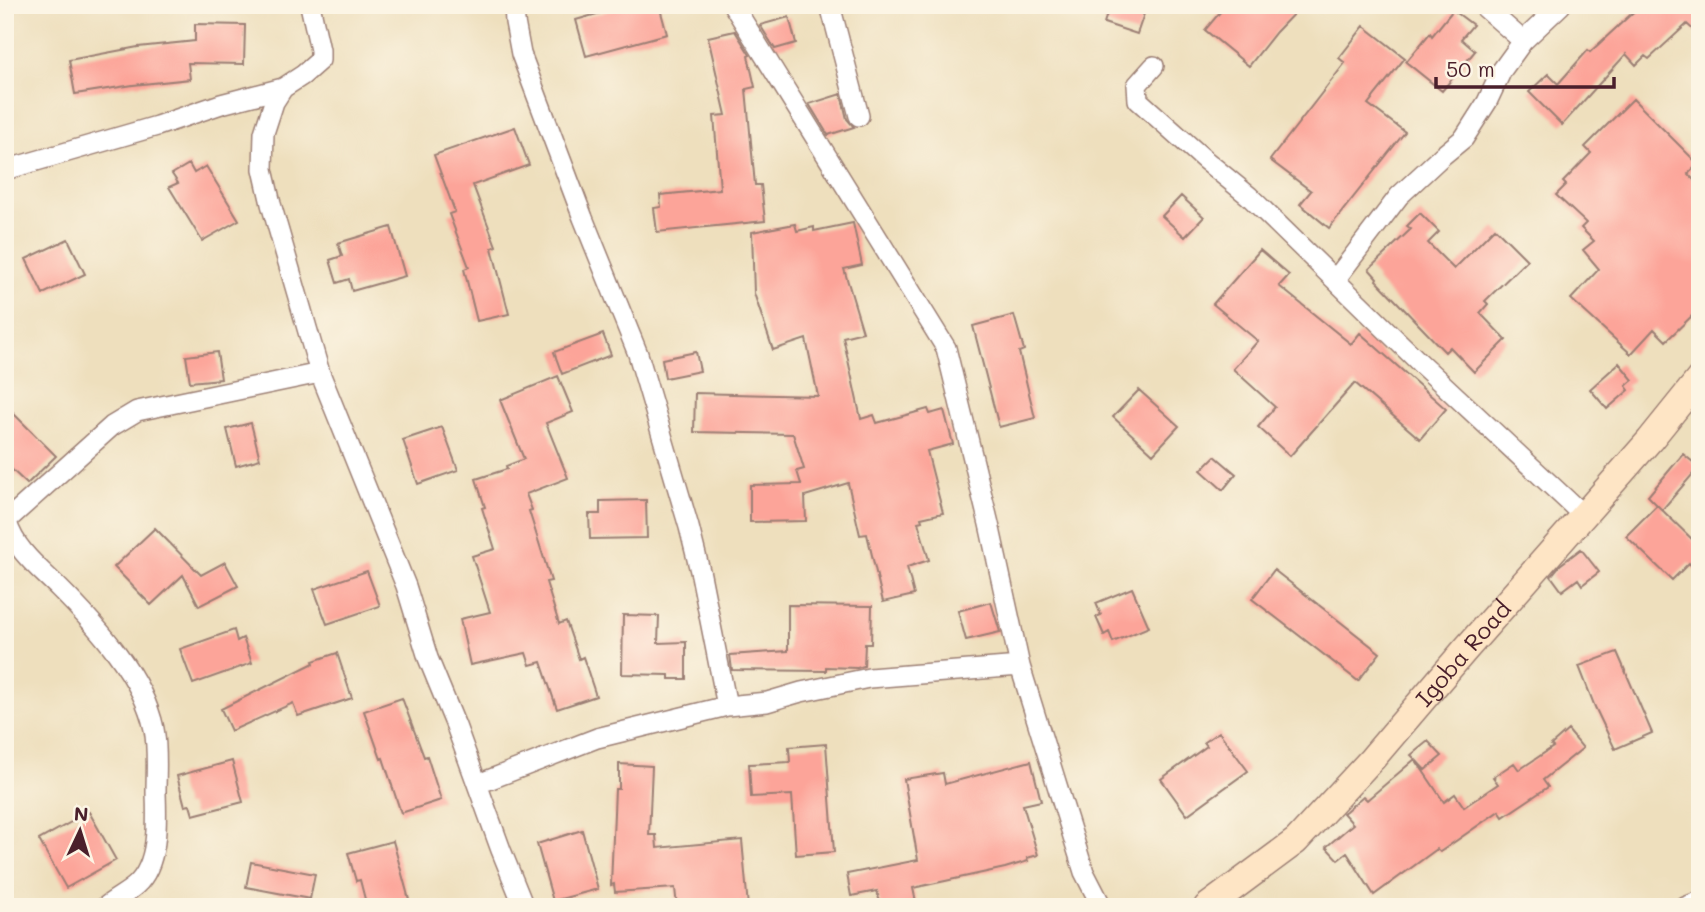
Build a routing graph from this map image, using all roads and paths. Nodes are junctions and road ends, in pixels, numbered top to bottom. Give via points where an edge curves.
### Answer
1 (310, 5) edge
2 (514, 5) edge
3 (733, 5) edge
4 (830, 5) edge
5 (1482, 5) edge
6 (1561, 5) edge
7 (1523, 41) junction
8 (1154, 66) dead end
9 (284, 88) junction
10 (859, 116) dead end
11 (5, 170) edge
12 (1335, 280) junction
13 (320, 373) junction
14 (1700, 378) edge
15 (1584, 516) junction
16 (6, 522) edge
17 (1020, 666) junction
18 (727, 706) junction
19 (478, 784) junction
20 (1700, 901) edge
21 (105, 907) edge
22 (524, 907) edge
23 (1102, 907) edge
24 (1207, 907) edge
25 (1685, 907) edge

1 - 9 street via 320,60
2 - 18 street via 521,54 638,354 689,527
3 - 17 street via 946,348
4 - 10 street
5 - 7 street
6 - 7 street
7 - 12 street via 1464,138 1399,196
8 - 12 street via 1136,85 1138,100 1249,196
9 - 11 street
9 - 13 street via 274,102 264,134 263,169
12 - 15 street
13 - 16 street via 137,411 112,426
13 - 19 street via 406,586 428,658
14 - 15 street, Igoba Road
15 - 24 street, Igoba Road via 1296,841
16 - 21 street via 27,557 76,605 128,669 154,731 152,860 138,883
17 - 18 street via 869,678 767,702
17 - 23 street via 1084,872
18 - 19 street via 597,738
19 - 22 street
20 - 25 street

